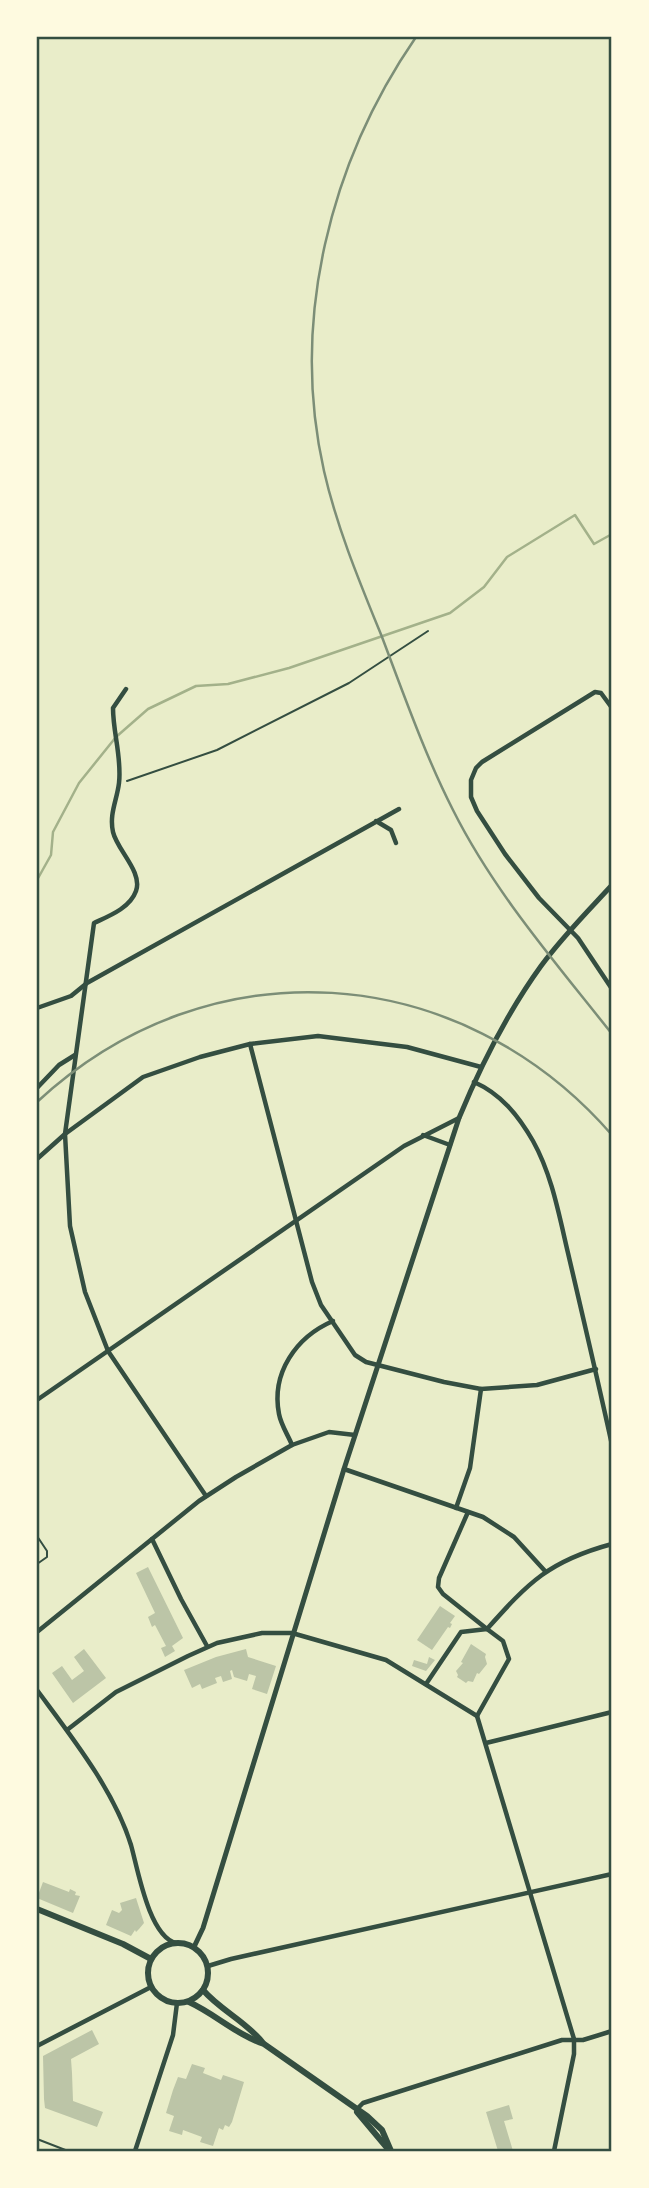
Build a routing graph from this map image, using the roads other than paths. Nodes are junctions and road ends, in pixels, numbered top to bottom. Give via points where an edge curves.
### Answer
1 (126, 690) dead end
2 (612, 708) edge
3 (399, 809) dead end
4 (376, 821) junction
5 (396, 843) dead end
6 (612, 885) edge
7 (570, 930) junction
8 (87, 983) junction
9 (612, 989) edge
10 (37, 1008) edge
11 (250, 1044) junction
12 (75, 1055) junction
13 (481, 1067) junction
14 (474, 1082) junction
15 (37, 1088) edge
16 (459, 1118) junction
17 (65, 1134) junction
18 (422, 1135) junction
19 (450, 1145) junction
20 (37, 1159) edge
21 (295, 1222) junction
22 (333, 1321) junction
23 (108, 1351) junction
24 (379, 1365) junction
25 (596, 1369) junction
26 (481, 1389) junction
27 (38, 1396) edge
28 (356, 1436) junction
29 (292, 1445) junction
30 (612, 1445) edge
31 (344, 1469) junction
32 (206, 1496) junction
33 (456, 1508) junction
34 (468, 1512) junction
35 (37, 1536) edge
36 (152, 1539) junction
37 (612, 1544) edge
38 (37, 1564) edge
39 (545, 1571) junction
40 (486, 1629) junction
41 (37, 1632) edge
42 (292, 1633) junction
43 (207, 1646) junction
44 (426, 1684) junction
45 (37, 1690) edge
46 (612, 1712) edge
47 (477, 1716) junction
48 (66, 1730) junction
49 (486, 1743) junction
50 (612, 1874) edge
51 (530, 1891) junction
52 (37, 1909) edge
53 (176, 1943) junction
54 (194, 1947) junction
55 (151, 1959) junction
56 (208, 1966) junction
57 (152, 1987) junction
58 (203, 1990) junction
59 (189, 2002) junction
60 (177, 2003) junction
61 (612, 2031) edge
62 (574, 2039) junction
63 (264, 2045) junction
64 (37, 2046) edge
65 (356, 2110) junction
66 (135, 2151) edge
67 (391, 2151) edge
68 (554, 2151) edge

1 - 8 street via 113,708 119,783 111,819 113,834 138,881 130,902 94,923
2 - 7 street via 595,692 482,762 471,780 477,811 500,846
3 - 4 street
4 - 5 street via 391,830
4 - 8 street
6 - 7 main road
7 - 9 street
7 - 13 main road via 535,975
8 - 10 street via 71,996
8 - 12 street
11 - 13 street via 318,1036 407,1047
11 - 17 street via 143,1077
11 - 21 street
12 - 15 street
12 - 17 street
13 - 14 main road
14 - 16 main road
14 - 25 street via 510,1108 543,1163
16 - 18 street
16 - 19 main road
17 - 20 street
17 - 23 street via 70,1226 85,1292
18 - 19 street
18 - 21 street
19 - 24 main road
21 - 22 street via 321,1306
21 - 23 street
22 - 24 street via 360,1359
22 - 29 street via 314,1329 292,1352 279,1383 279,1415
23 - 27 street
23 - 32 street
24 - 26 street
24 - 28 main road
25 - 26 street via 537,1385
25 - 30 street
26 - 33 street via 470,1468
28 - 29 street via 329,1432
28 - 31 main road
29 - 32 street
31 - 33 street
31 - 42 main road
32 - 36 street
33 - 34 street
34 - 39 street via 514,1537
34 - 40 street via 438,1587
35 - 38 lane via 47,1551 47,1558
36 - 41 street
36 - 43 street
37 - 39 street via 579,1553
39 - 40 street
40 - 44 street via 461,1632
40 - 47 street via 503,1641 509,1659
42 - 43 street via 262,1633
42 - 44 street via 386,1660
42 - 54 main road
43 - 48 street via 116,1692
44 - 47 street
45 - 48 street
46 - 49 street
47 - 49 street
48 - 53 street via 125,1828 154,1922 165,1938
49 - 51 street
50 - 51 street
51 - 56 street
51 - 62 street
52 - 55 main road
53 - 54 main road
53 - 55 main road via 159,1949
54 - 56 main road
55 - 57 main road
56 - 58 main road
57 - 60 main road via 162,1999
57 - 64 street
58 - 59 main road
58 - 63 main road
59 - 60 main road
59 - 63 main road
60 - 66 street via 173,2035
61 - 62 street
62 - 65 street via 363,2103
62 - 68 street
63 - 65 main road
65 - 67 main road

